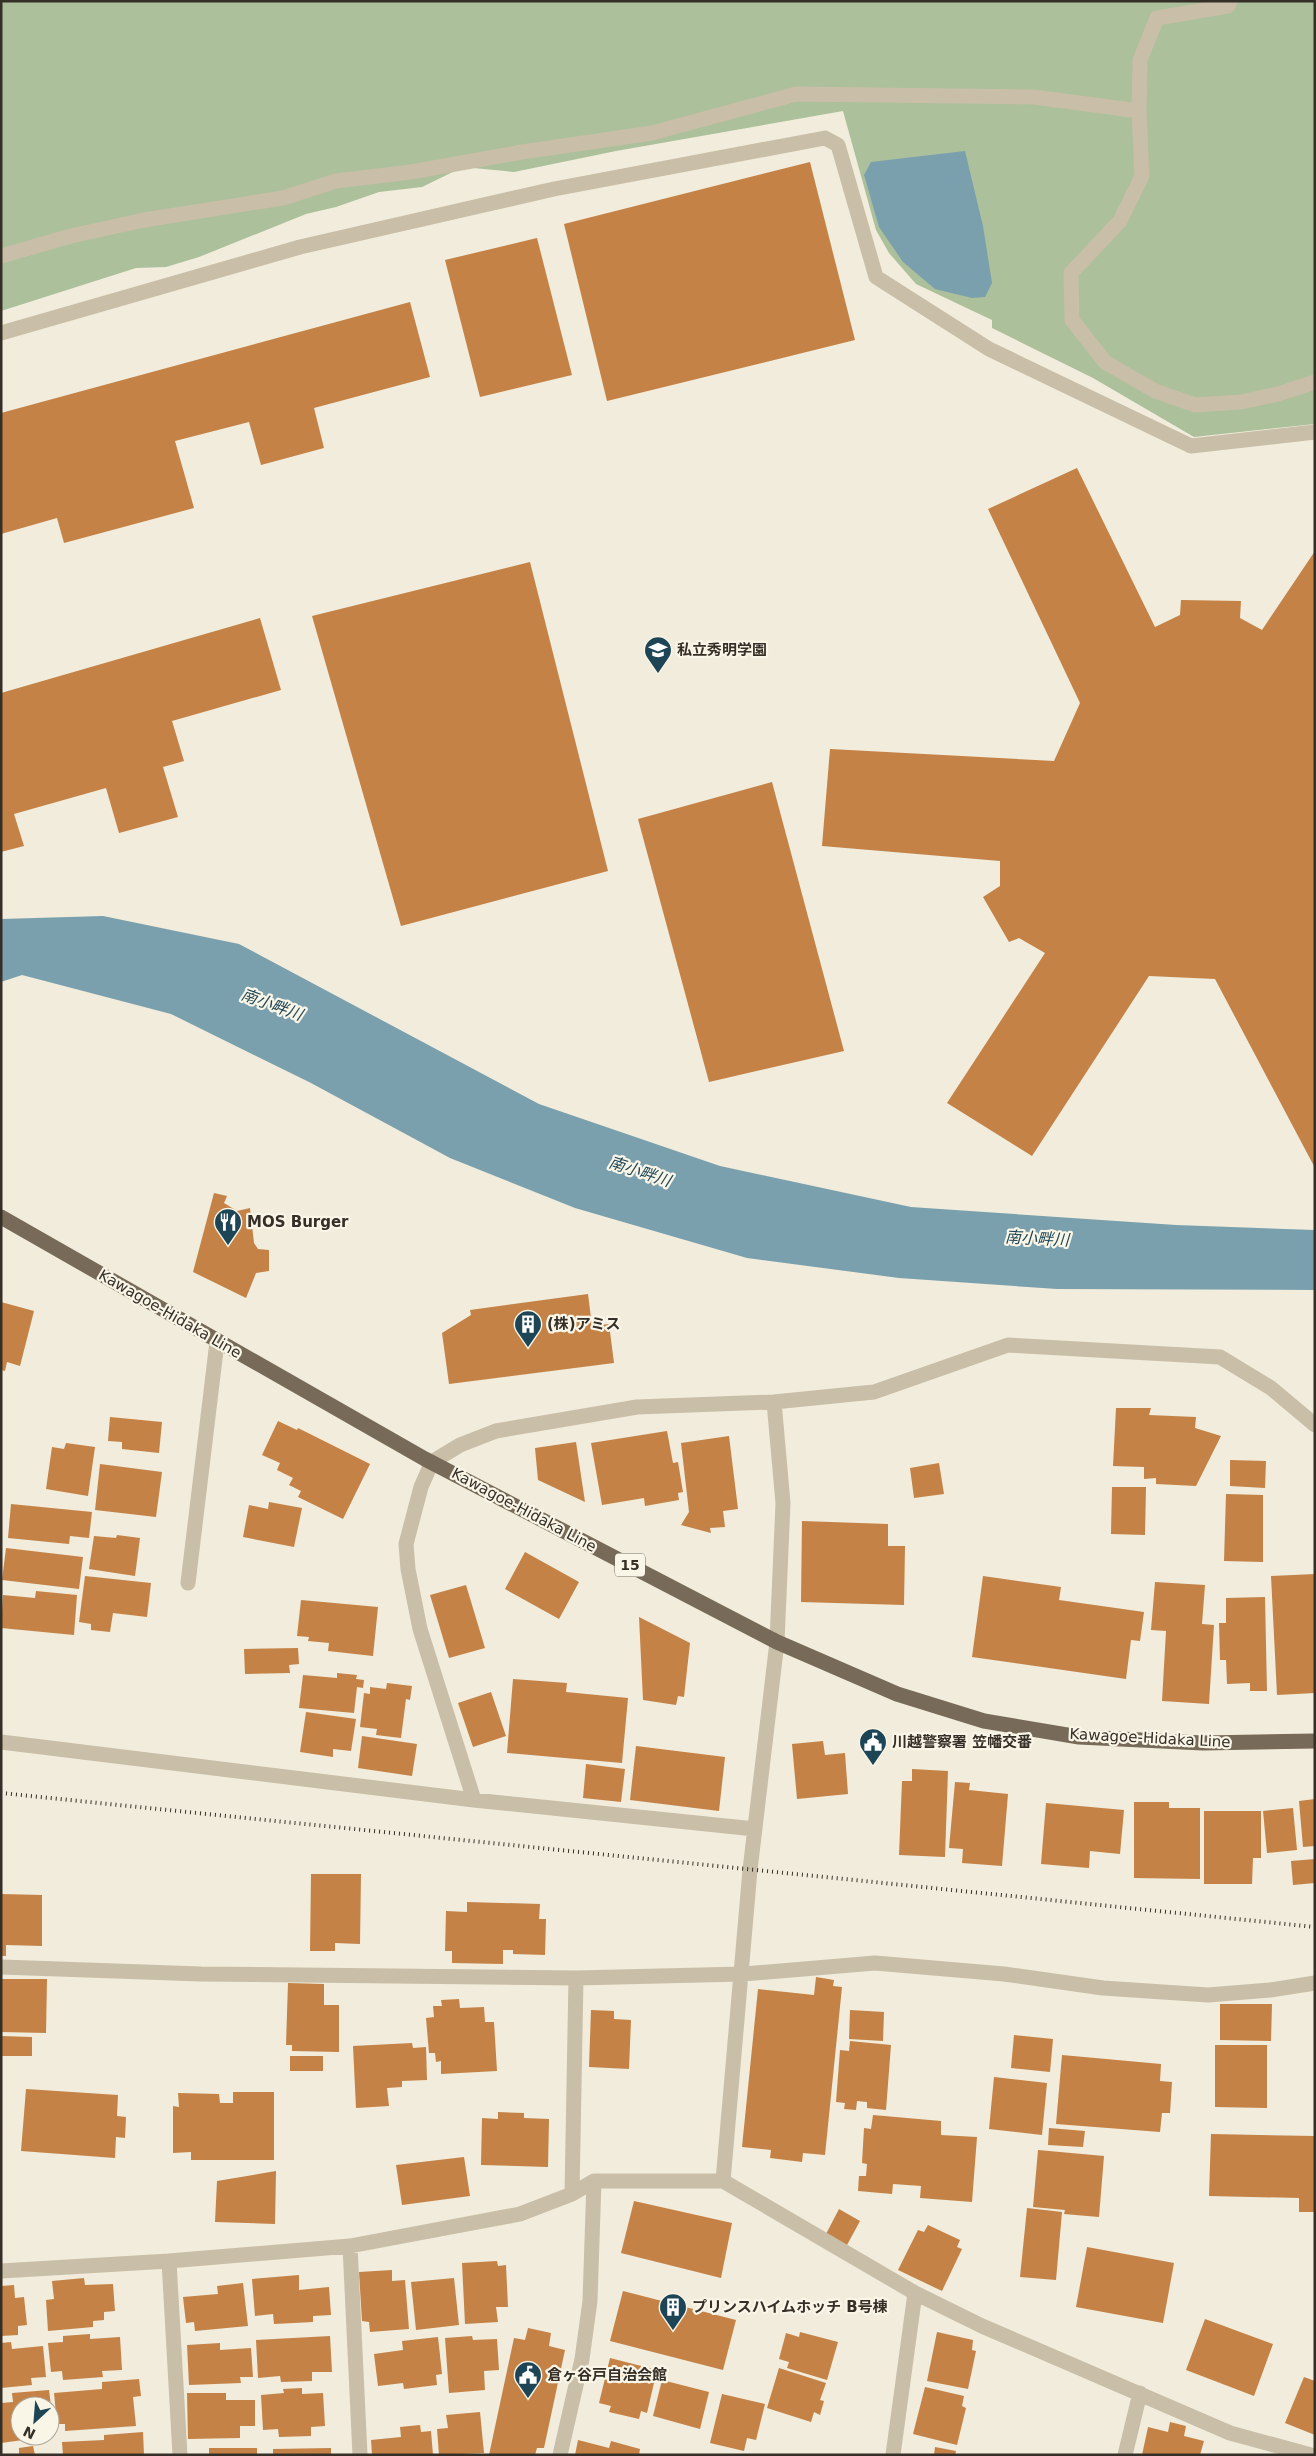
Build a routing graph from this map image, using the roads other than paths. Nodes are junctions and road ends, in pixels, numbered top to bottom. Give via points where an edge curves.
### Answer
1 (1230, 1) edge
2 (1139, 111) junction
3 (1, 256) edge
4 (1, 333) edge
5 (1315, 382) edge
6 (1315, 432) edge
7 (1, 1217) edge
8 (217, 1342) junction
9 (774, 1402) junction
10 (1315, 1425) edge
11 (432, 1462) junction
12 (188, 1583) dead end
13 (777, 1642) junction
14 (1315, 1741) edge
15 (1, 1742) edge
16 (474, 1800) junction
17 (755, 1829) junction
18 (1, 1967) edge
19 (743, 1974) junction
20 (576, 1978) junction
21 (1315, 1983) edge
22 (594, 2181) junction
23 (723, 2181) junction
24 (572, 2194) junction
25 (350, 2246) junction
26 (169, 2261) junction
27 (1, 2270) edge
28 (915, 2293) junction
29 (1140, 2393) junction
30 (180, 2455) edge
31 (360, 2455) edge
32 (560, 2455) edge
33 (893, 2455) edge
34 (1125, 2455) edge
35 (1311, 2455) edge

1 - 2 street via 1228,6 1157,18 1140,60
2 - 3 street via 1034,97 796,94 652,132 411,172 336,181 283,198 144,220
2 - 5 street via 1142,176 1120,220 1071,273 1072,320 1105,362 1155,391 1195,405 1240,402
4 - 6 street via 300,247 554,189 825,138 838,145 876,277 989,349 1191,446
7 - 8 main road, Kawagoe-Hidaka Line / 15
8 - 11 main road, Kawagoe-Hidaka Line / 15
8 - 12 street
9 - 10 street via 874,1392 1008,1345 1220,1357 1270,1388
9 - 11 street via 637,1407 496,1431 460,1445
9 - 13 street via 783,1503
11 - 13 main road, Kawagoe-Hidaka Line / 15
11 - 16 street via 421,1487 406,1544 408,1568 420,1629
13 - 14 main road, Kawagoe-Hidaka Line / 15 via 897,1694 984,1721 1079,1737 1203,1742
13 - 17 street
15 - 16 street
16 - 17 street
17 - 19 street
18 - 20 street via 230,1975
19 - 20 street
19 - 21 street via 875,1963 1004,1974 1103,1988 1208,1994
19 - 23 street
20 - 24 street
22 - 23 street
22 - 24 street
22 - 32 street via 590,2301 582,2359
23 - 28 street
24 - 25 street via 520,2214
25 - 26 street
25 - 31 street
26 - 27 street
26 - 30 street
28 - 29 street via 1036,2351
28 - 33 street
29 - 34 street
29 - 35 street via 1230,2433

